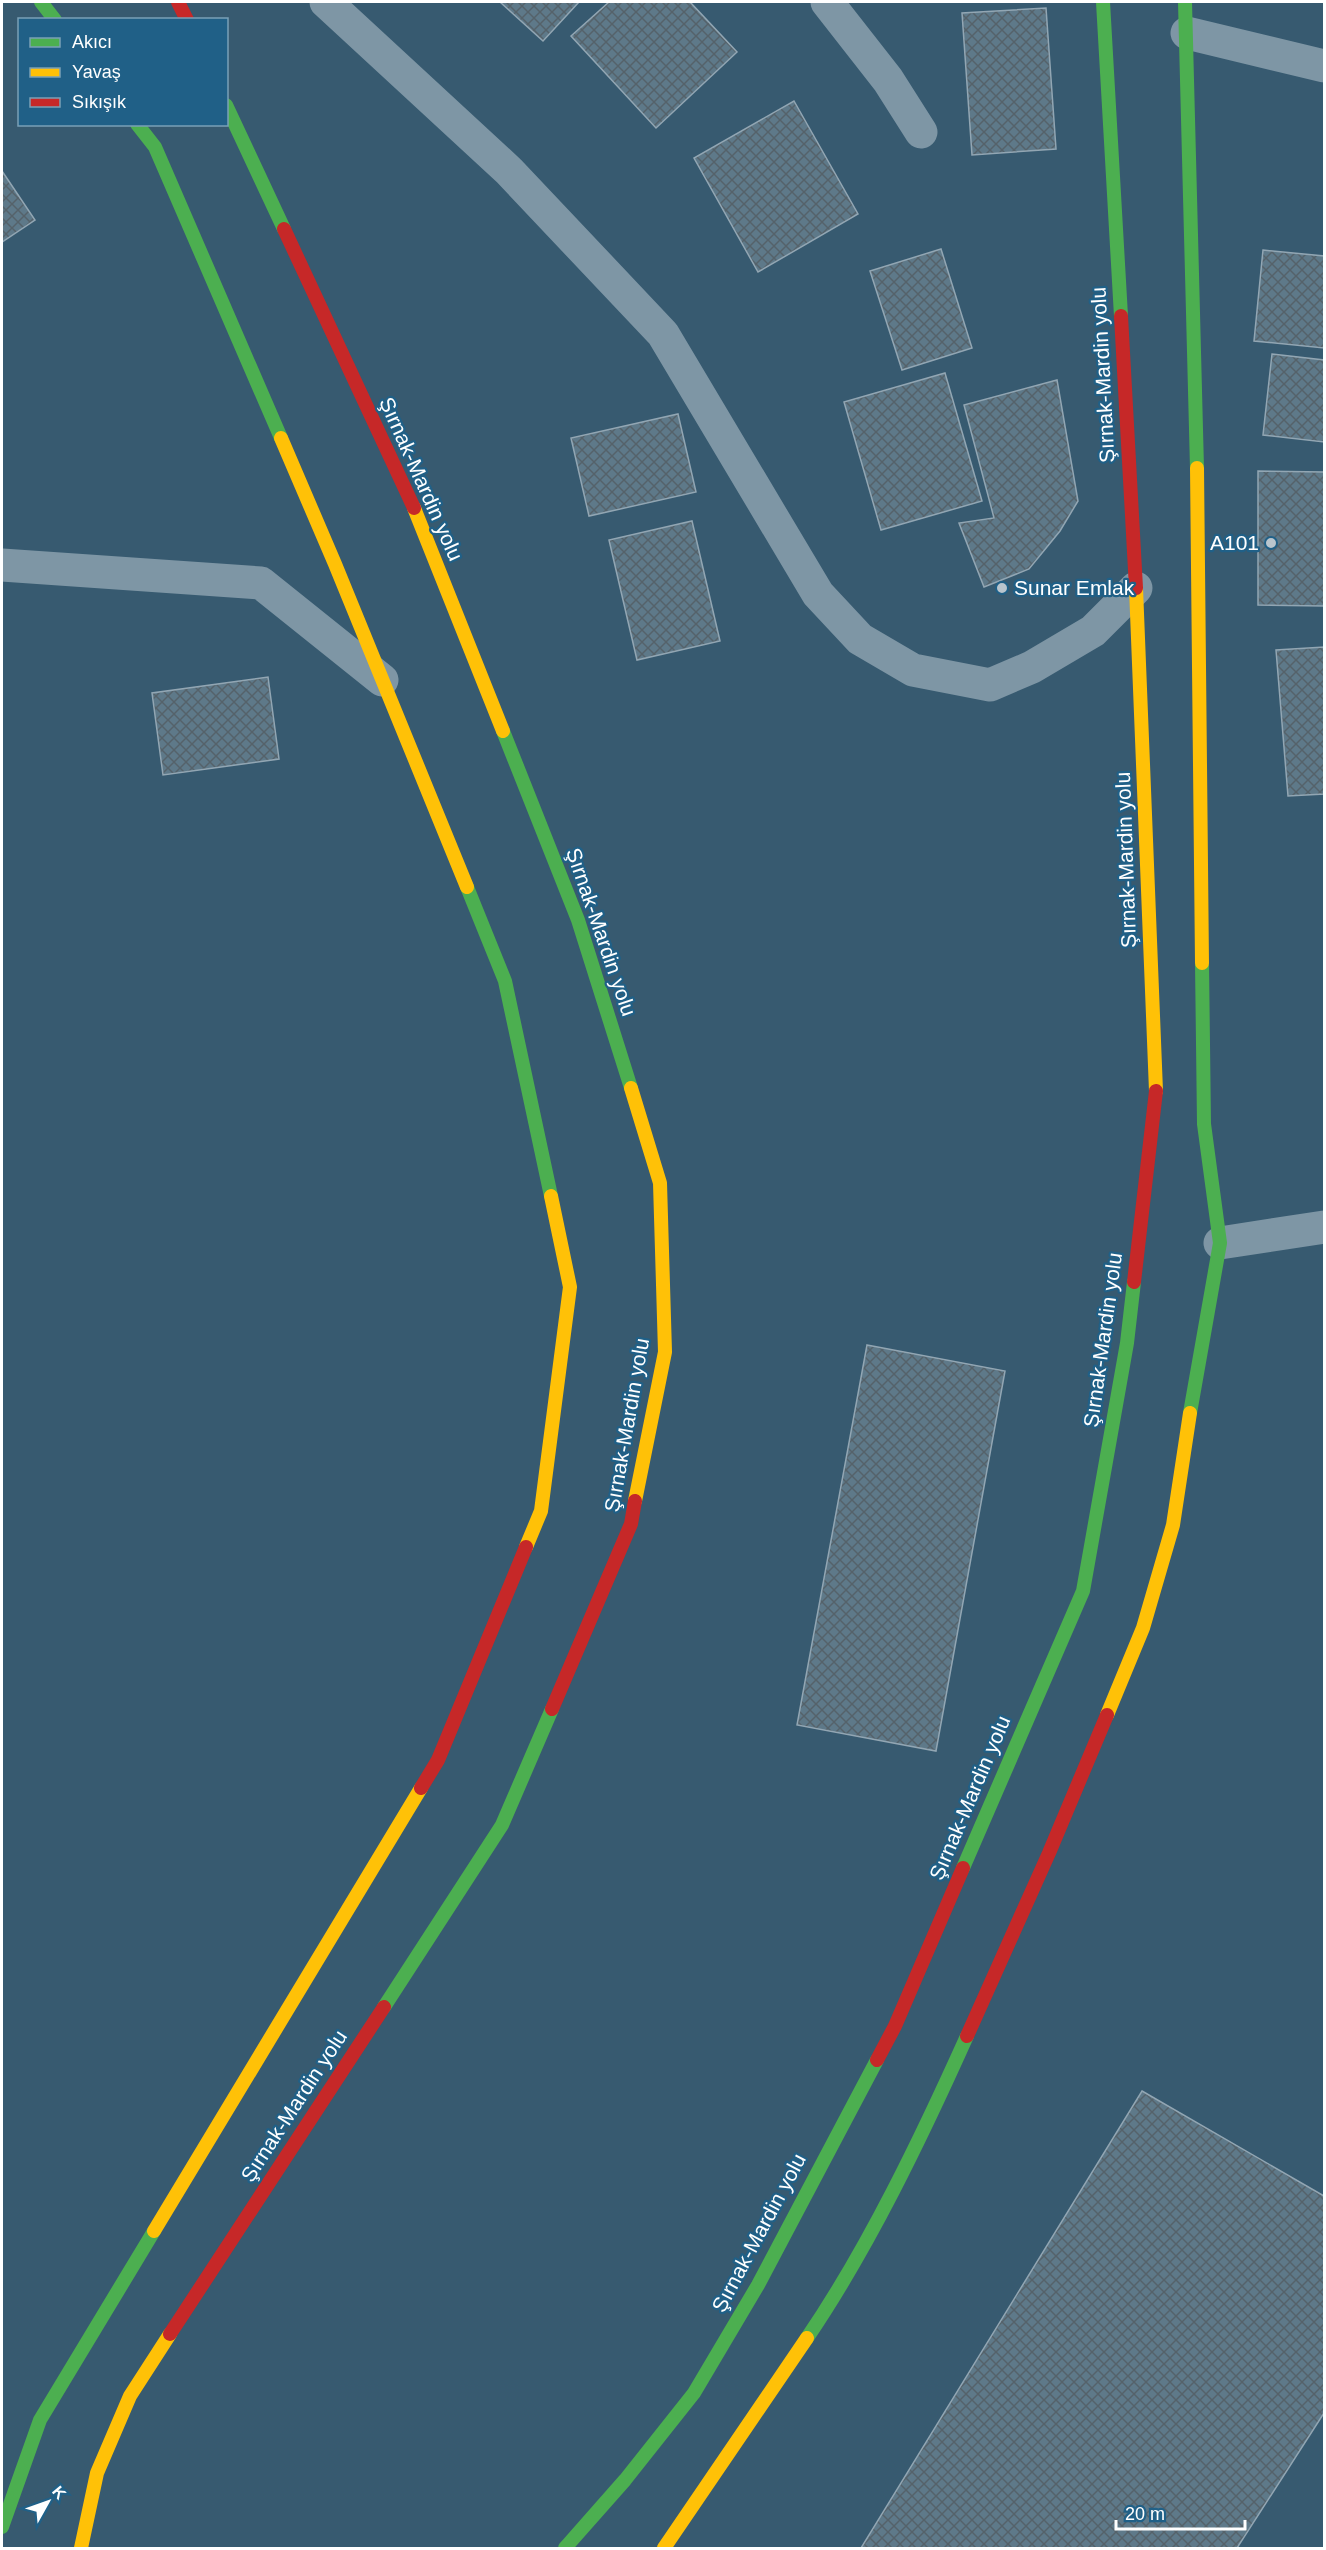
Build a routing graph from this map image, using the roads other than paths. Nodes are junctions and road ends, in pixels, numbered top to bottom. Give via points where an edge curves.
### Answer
1 (41, 2) edge
2 (178, 2) edge
3 (326, 2) edge
4 (827, 2) edge
5 (1103, 2) edge
6 (1186, 17) edge
7 (53, 18) edge
8 (186, 18) edge
9 (1324, 66) edge
10 (228, 109) edge
11 (139, 126) edge
12 (921, 132) dead end
13 (2, 565) edge
14 (1136, 588) junction
15 (382, 680) junction
16 (1324, 1227) edge
17 (1220, 1243) junction
18 (2, 2527) edge
19 (81, 2548) edge
20 (566, 2548) edge
21 (664, 2548) edge

1 - 7 main road
2 - 8 main road
3 - 14 street via 509,171 663,334 818,594 860,639 913,670 990,685 1032,667 1092,631
4 - 12 street via 888,80
5 - 14 main road, Şırnak-Mardin yolu
6 - 9 street
6 - 17 main road via 1196,399 1204,1124
10 - 19 main road, Şırnak-Mardin yolu via 412,504 578,920 660,1183 665,1352 631,1524 502,1825 130,2396 97,2473
11 - 15 main road via 155,147
13 - 15 street via 261,583
14 - 20 main road, Şırnak-Mardin yolu via 1156,1089 1127,1343 1083,1591 895,2026 758,2285 694,2393
15 - 18 main road via 505,981 570,1287 541,1511 438,1760 40,2420
16 - 17 street
17 - 21 main road via 1170,1537 1143,1628 1049,1853 894,2188 822,2314

